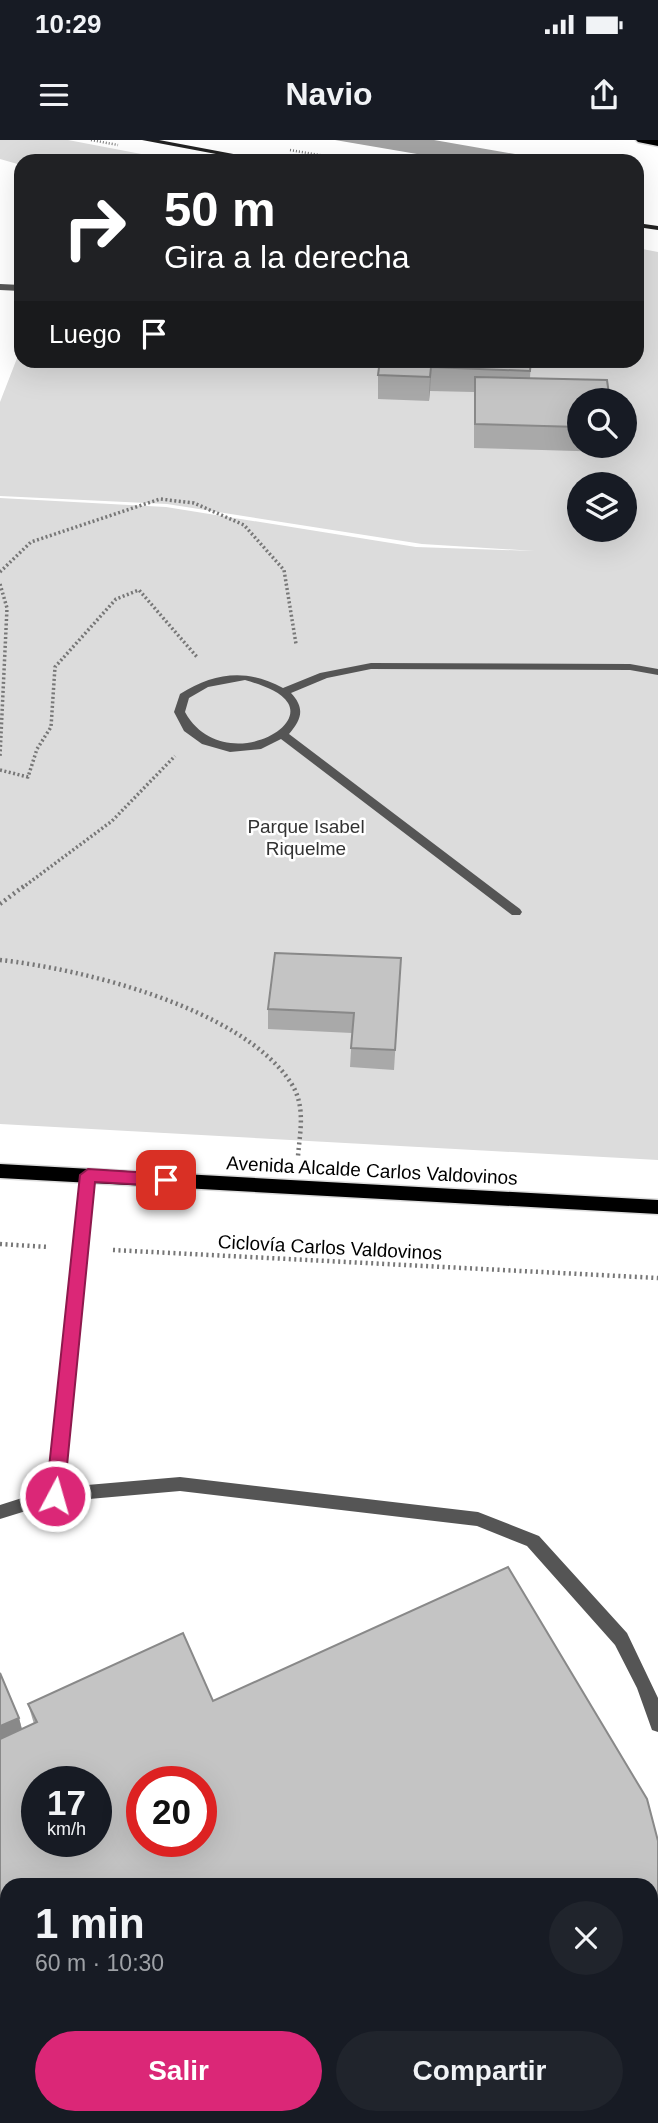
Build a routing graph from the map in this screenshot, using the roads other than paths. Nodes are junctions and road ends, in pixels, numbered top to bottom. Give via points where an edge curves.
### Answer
1 (146, 140) edge
2 (641, 140) edge
3 (658, 143) edge
4 (225, 154) edge
5 (658, 672) edge
6 (285, 691) junction
7 (282, 734) junction
8 (516, 912) dead end
9 (0, 1171) edge
10 (88, 1175) junction
11 (658, 1207) edge
12 (55, 1496) junction
13 (0, 1512) edge
14 (658, 1724) edge

1 - 4 main road
2 - 3 main road
5 - 6 street via 630,667 371,666 324,675
6 - 7 street via 294,701 296,713
6 - 7 street via 245,677 222,679 200,686 180,705 178,716 194,737 209,744 248,747
7 - 8 street
9 - 10 main road, Avenida Alcalde Carlos Valdovinos
10 - 11 main road, Avenida Alcalde Carlos Valdovinos
10 - 12 street
12 - 13 street
12 - 14 street via 180,1484 478,1519 533,1541 621,1639

